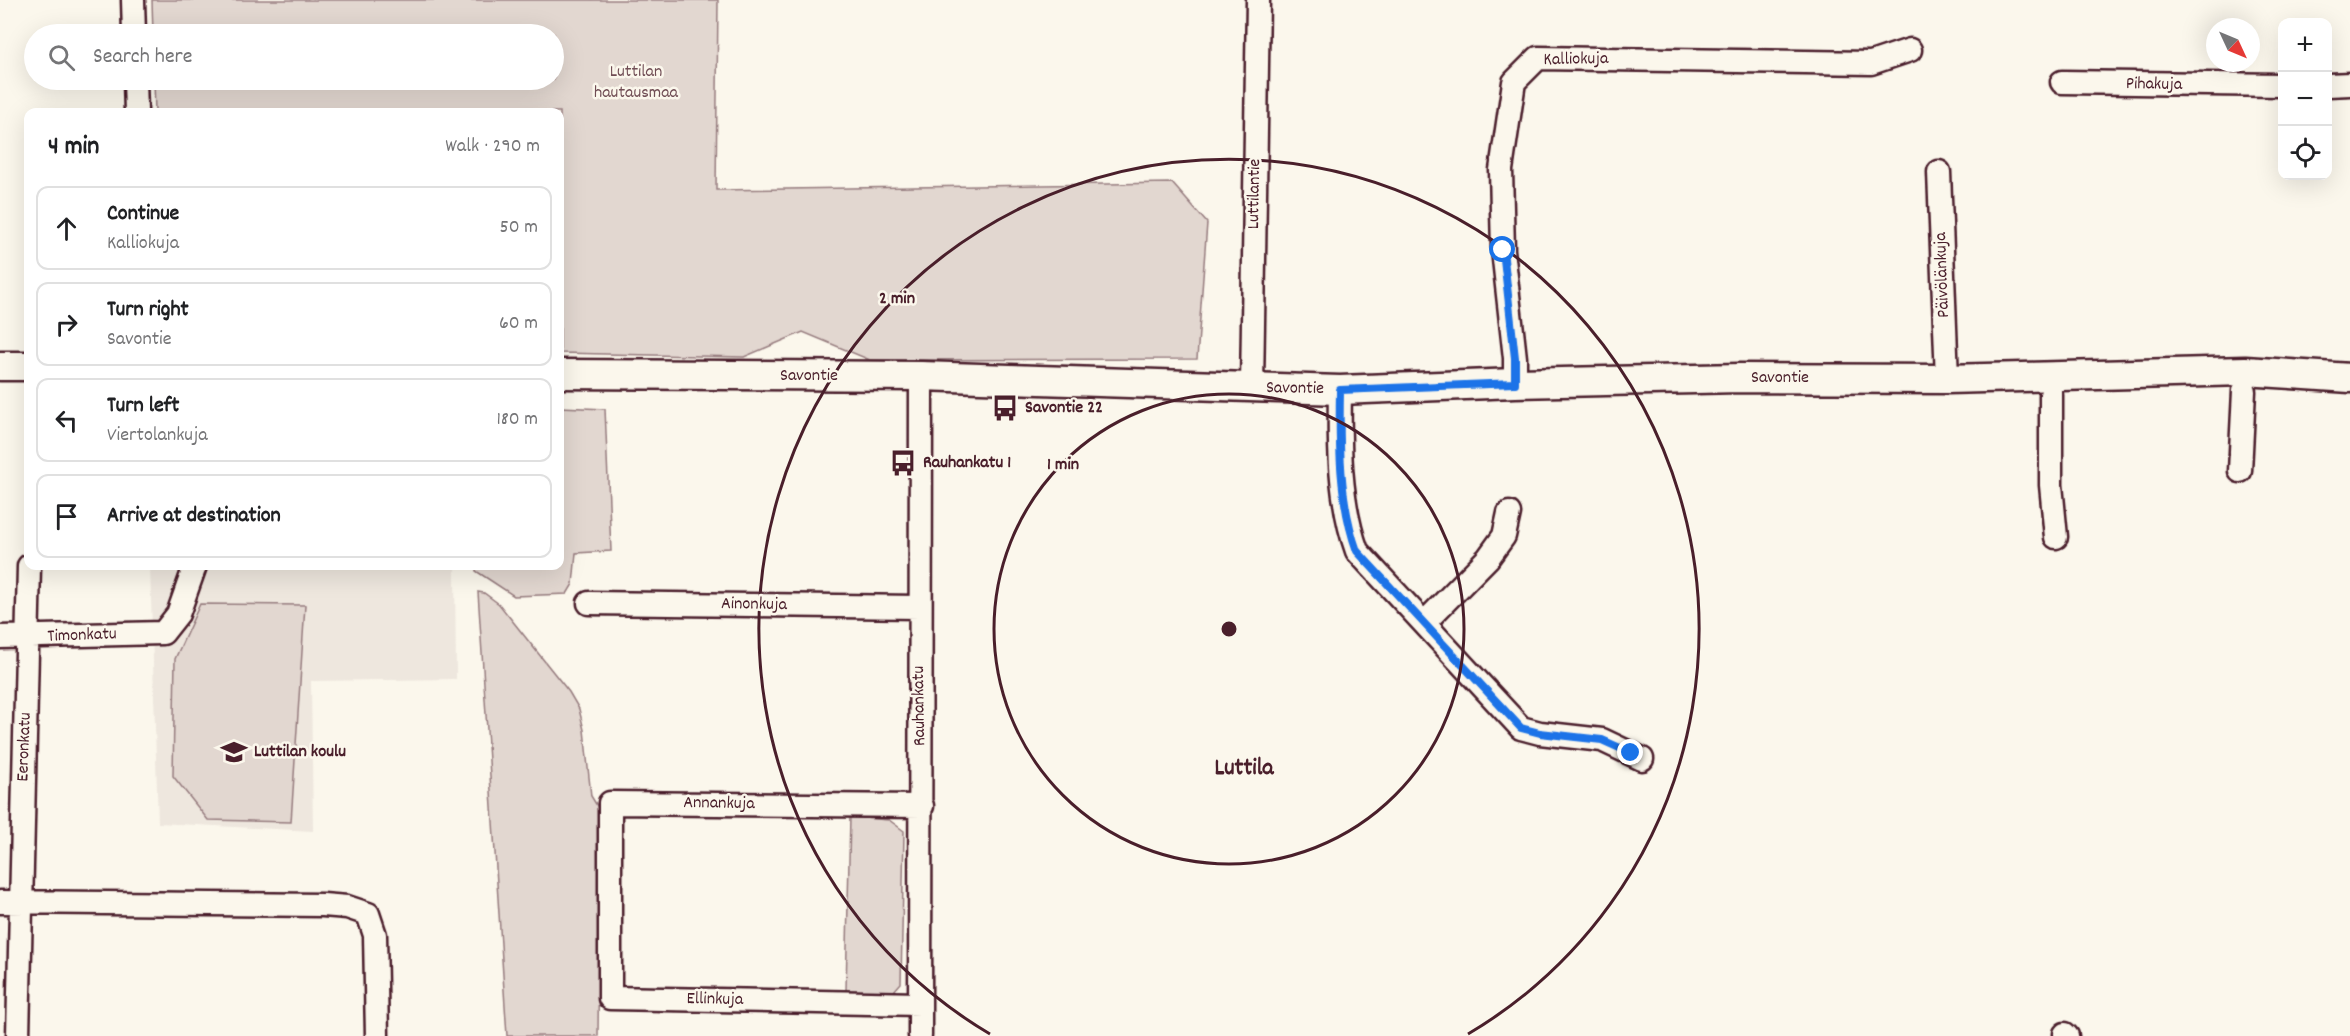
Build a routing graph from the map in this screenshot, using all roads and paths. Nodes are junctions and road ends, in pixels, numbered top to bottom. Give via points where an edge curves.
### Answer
1 (133, 0) edge
2 (1258, 0) edge
3 (134, 24) edge
4 (1911, 50) dead end
5 (2062, 82) dead end
6 (2350, 84) edge
7 (2332, 85) edge
8 (2278, 86) edge
9 (135, 90) edge
10 (136, 108) edge
11 (1939, 172) dead end
12 (0, 366) edge
13 (24, 366) edge
14 (564, 374) edge
15 (921, 376) junction
16 (2350, 378) edge
17 (1947, 379) junction
18 (2245, 381) junction
19 (1515, 383) junction
20 (1252, 388) junction
21 (1340, 390) junction
22 (2051, 395) dead end
23 (2240, 471) dead end
24 (1509, 513) dead end
25 (2056, 537) dead end
26 (29, 570) edge
27 (194, 570) edge
28 (590, 603) dead end
29 (919, 607) junction
30 (1424, 623) junction
31 (0, 638) edge
32 (28, 638) junction
33 (1642, 759) dead end
34 (922, 806) junction
35 (610, 897) joint
36 (10, 902) edge
37 (921, 1004) junction
38 (18, 1036) edge
39 (377, 1036) edge
40 (920, 1036) edge

1 - 3 street
2 - 20 street, Luttilantie
4 - 19 street, Kalliokuja via 1871,63 1538,58 1514,82 1500,170
5 - 8 street, Pihakuja
6 - 7 street
9 - 10 street
11 - 17 street, Päivölänkuja
12 - 13 street
14 - 15 street, Savontie
15 - 20 street, Savontie
15 - 29 street, Rauhankatu
16 - 18 street, Savontie
17 - 18 street, Savontie
17 - 19 street, Savontie
18 - 23 street
19 - 21 street, Savontie
20 - 21 street, Savontie
21 - 30 street via 1340,455 1354,543 1357,551
22 - 25 street via 2051,485
24 - 30 street via 1504,536 1488,558
26 - 32 street, Eeronkatu
27 - 32 street, Timonkatu via 178,614 163,633
28 - 29 street, Ainonkuja
29 - 34 street, Rauhankatu
30 - 33 street via 1521,728 1602,740
31 - 32 street, Timonkatu
32 - 36 street, Eeronkatu
34 - 35 street, Annankuja via 610,803
34 - 37 street, Rauhankatu
35 - 37 street, Ellinkuja via 610,998
36 - 38 street, Eeronkatu
36 - 39 street via 323,905 368,914 375,935
37 - 40 street, Rauhankatu

